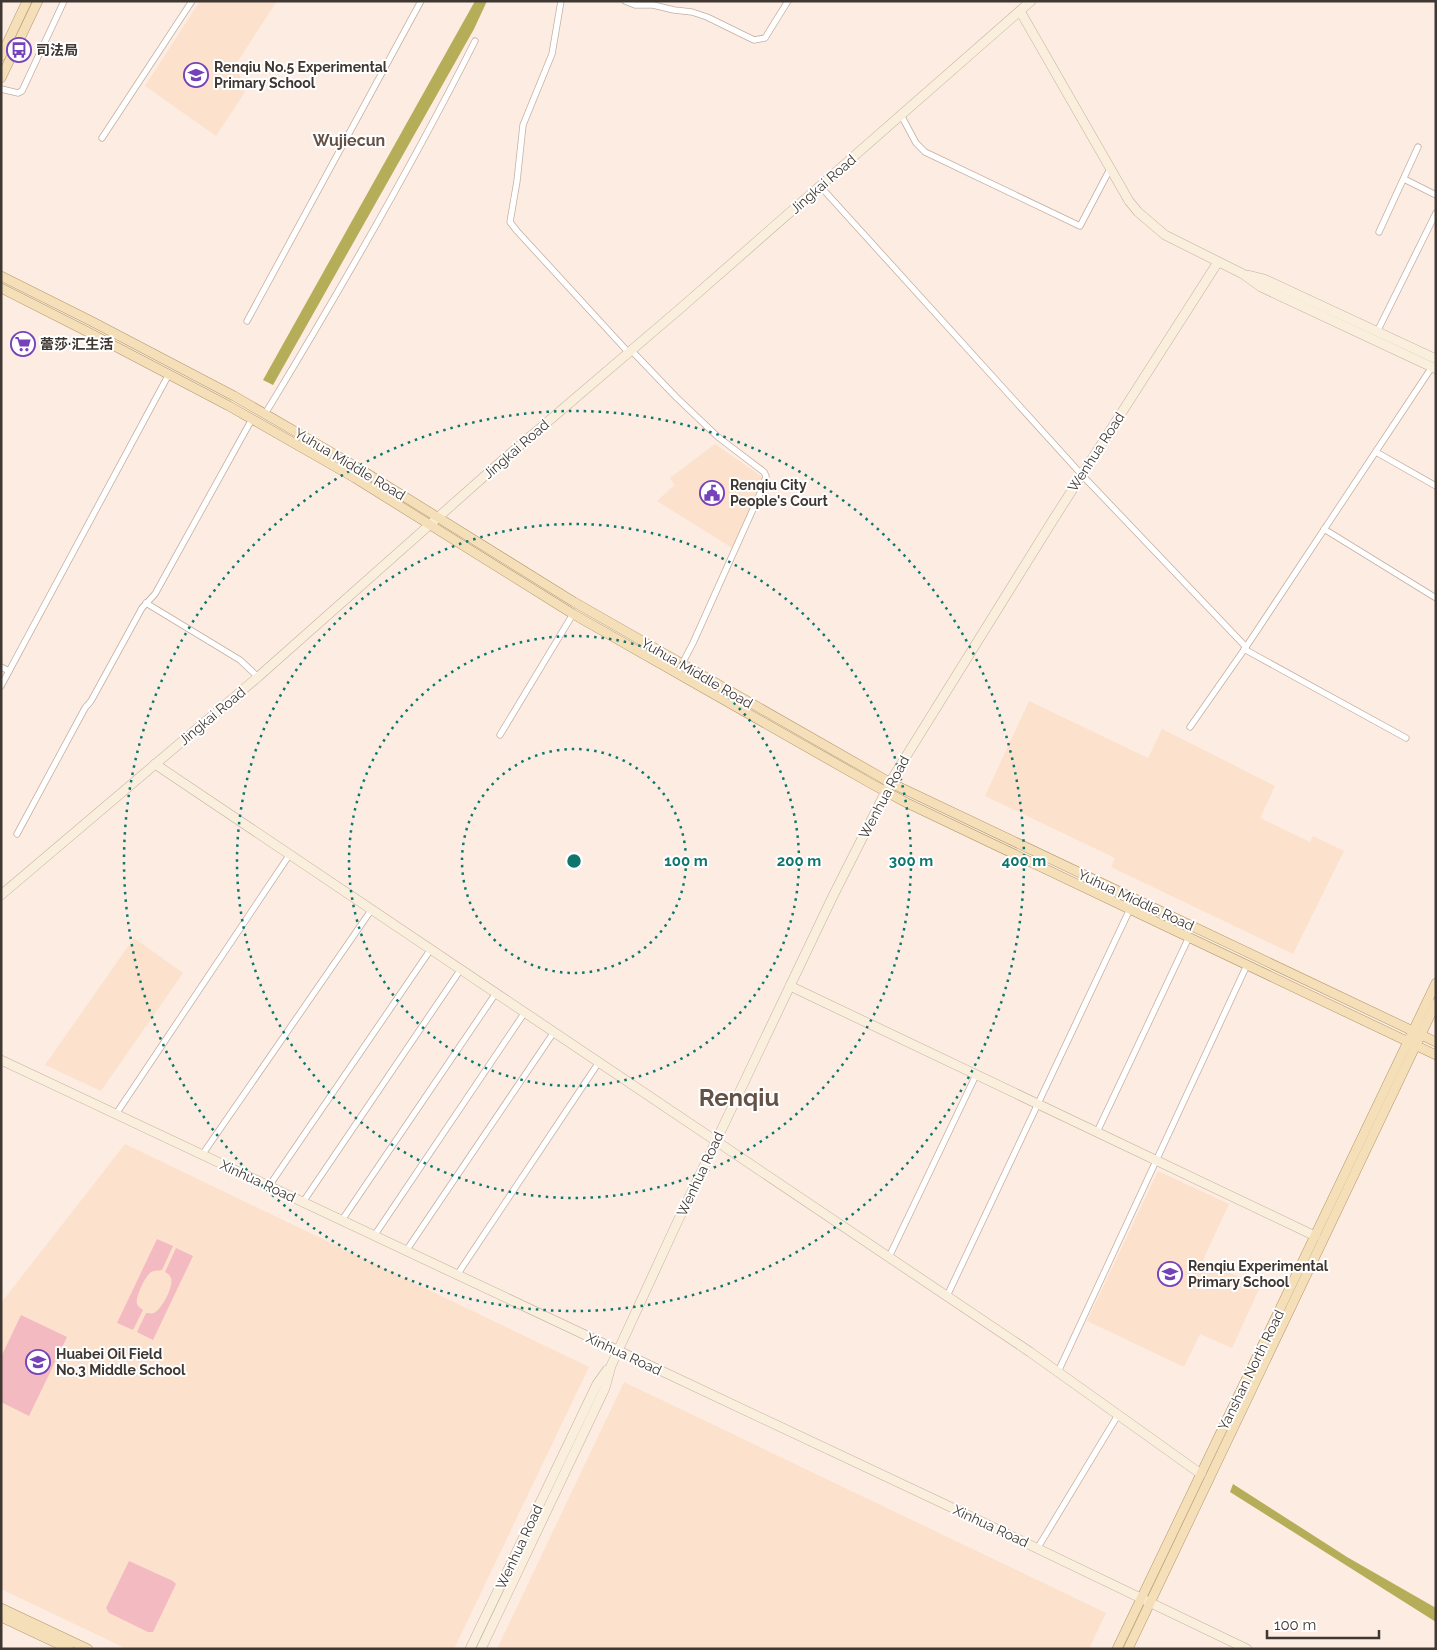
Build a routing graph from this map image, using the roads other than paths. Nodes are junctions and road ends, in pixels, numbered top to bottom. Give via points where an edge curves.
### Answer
1 (27, 1) edge
2 (38, 1) edge
3 (64, 1) edge
4 (192, 1) edge
5 (421, 1) edge
6 (561, 1) edge
7 (625, 1) edge
8 (788, 1) edge
9 (1029, 2) edge
10 (1020, 11) junction
11 (475, 41) dead end
12 (1, 56) edge
13 (1, 78) edge
14 (1, 89) edge
15 (901, 115) junction
16 (102, 138) dead end
17 (1418, 147) dead end
18 (1110, 169) junction
19 (1404, 179) junction
20 (820, 186) junction
21 (1436, 194) edge
22 (1436, 213) edge
23 (1380, 232) dead end
24 (1218, 262) junction
25 (1243, 274) junction
26 (1, 276) edge
27 (1, 288) edge
28 (247, 321) dead end
29 (1378, 332) junction
30 (630, 352) junction
31 (1434, 365) edge
32 (169, 374) junction
33 (264, 414) junction
34 (252, 419) junction
35 (1376, 452) junction
36 (1082, 475) junction
37 (1436, 486) edge
38 (438, 517) junction
39 (429, 525) junction
40 (1324, 530) junction
41 (1436, 598) edge
42 (146, 603) junction
43 (573, 614) junction
44 (1245, 648) junction
45 (682, 664) junction
46 (1, 667) edge
47 (9, 671) junction
48 (258, 677) junction
49 (1, 686) edge
50 (1190, 727) dead end
51 (500, 735) dead end
52 (1406, 738) dead end
53 (155, 764) junction
54 (890, 782) junction
55 (886, 792) junction
56 (17, 834) dead end
57 (290, 854) junction
58 (1, 895) edge
59 (372, 909) junction
60 (1130, 909) junction
61 (1189, 938) junction
62 (431, 949) junction
63 (1247, 965) junction
64 (460, 969) junction
65 (1436, 983) edge
66 (790, 986) junction
67 (496, 993) junction
68 (1436, 1003) edge
69 (525, 1012) junction
70 (554, 1032) junction
71 (1417, 1033) junction
72 (1436, 1042) edge
73 (1412, 1044) junction
74 (1436, 1055) edge
75 (1, 1060) edge
76 (599, 1062) junction
77 (976, 1075) junction
78 (1038, 1104) junction
79 (116, 1114) junction
80 (1097, 1132) junction
81 (716, 1140) junction
82 (202, 1154) junction
83 (1156, 1160) junction
84 (268, 1186) junction
85 (303, 1202) junction
86 (342, 1220) junction
87 (374, 1236) junction
88 (1315, 1236) junction
89 (406, 1251) junction
90 (889, 1257) junction
91 (456, 1275) junction
92 (947, 1296) junction
93 (618, 1350) junction
94 (611, 1366) junction
95 (1058, 1372) junction
96 (1118, 1415) junction
97 (1201, 1474) junction
98 (1037, 1548) junction
99 (1146, 1600) junction
100 (1, 1608) edge
101 (1, 1617) edge
102 (68, 1649) edge
103 (88, 1649) edge
104 (470, 1649) edge
105 (481, 1649) edge
106 (1117, 1649) edge
107 (1128, 1649) edge
108 (1247, 1649) edge

1 - 12 main road
2 - 13 main road
3 - 14 street via 22,91
4 - 16 street
5 - 28 street
6 - 30 street via 552,54 523,125 510,222
7 - 8 street via 707,16 754,40 765,38
9 - 10 main road, Jingkai Road
10 - 15 main road, Jingkai Road
10 - 18 main road
11 - 33 street via 372,232
15 - 18 street via 916,143 925,152 1080,226
15 - 20 main road, Jingkai Road
17 - 19 street
18 - 24 main road via 1133,207 1157,230
19 - 21 street
19 - 23 street
20 - 30 main road, Jingkai Road
20 - 36 street
22 - 29 street
24 - 25 main road
24 - 36 main road, Wenhua Road
25 - 29 main road via 1264,279
25 - 31 main road via 1261,287
26 - 33 main road, Yuhua Middle Road
27 - 32 main road, Yuhua Middle Road
29 - 31 main road
30 - 38 main road, Jingkai Road
30 - 45 street via 711,430 766,476
31 - 35 street
32 - 34 main road, Yuhua Middle Road
32 - 47 street
33 - 38 main road, Yuhua Middle Road
34 - 39 main road, Yuhua Middle Road
34 - 42 street via 155,594
35 - 37 street
35 - 40 street
36 - 44 street
36 - 54 main road, Wenhua Road
38 - 39 main road, Jingkai Road
38 - 45 main road, Yuhua Middle Road via 574,602
39 - 43 main road, Yuhua Middle Road
39 - 48 main road, Jingkai Road
40 - 41 street
40 - 44 street
42 - 48 street via 240,660
42 - 56 street
43 - 51 street
43 - 55 main road, Yuhua Middle Road
44 - 50 street
44 - 52 street
45 - 54 main road, Yuhua Middle Road
46 - 47 street
47 - 49 street
48 - 53 main road, Jingkai Road
53 - 57 main road
53 - 58 main road, Jingkai Road
54 - 55 main road, Wenhua Road
54 - 71 main road, Yuhua Middle Road
55 - 60 main road, Yuhua Middle Road
55 - 66 main road, Wenhua Road
57 - 59 main road
57 - 79 street
59 - 62 main road
59 - 82 street
60 - 61 main road, Yuhua Middle Road
60 - 78 street
61 - 63 main road, Yuhua Middle Road
61 - 80 street
62 - 64 main road
62 - 84 street
63 - 73 main road, Yuhua Middle Road
63 - 83 street
64 - 67 main road
64 - 85 street
65 - 71 main road, Yanshan North Road
66 - 77 main road
66 - 81 main road, Wenhua Road
67 - 69 main road
67 - 86 street
68 - 71 main road, Yanshan North Road
69 - 70 main road
69 - 87 street
70 - 76 main road
70 - 89 street
71 - 72 main road, Yuhua Middle Road
71 - 73 main road, Yanshan North Road
73 - 74 main road, Yuhua Middle Road
73 - 88 main road, Yanshan North Road
73 - 99 main road, Yanshan North Road
75 - 79 main road, Xinhua Road
76 - 81 main road
76 - 91 street
77 - 78 main road
77 - 90 street
78 - 80 main road
78 - 92 street
79 - 82 main road, Xinhua Road
80 - 83 main road
81 - 90 main road
81 - 93 main road, Wenhua Road
82 - 84 main road, Xinhua Road
83 - 88 main road
83 - 95 street
84 - 85 main road, Xinhua Road
85 - 86 main road, Xinhua Road
86 - 87 main road, Xinhua Road
87 - 89 main road, Xinhua Road
88 - 97 main road, Yanshan North Road
89 - 91 main road, Xinhua Road
90 - 92 main road
91 - 93 main road, Xinhua Road
92 - 95 main road
93 - 94 main road, Wenhua Road
93 - 98 main road, Xinhua Road
94 - 104 main road, Wenhua Road via 597,1384
94 - 105 main road, Wenhua Road via 605,1388
95 - 96 main road
96 - 97 main road
96 - 98 street
97 - 99 main road, Yanshan North Road
98 - 99 main road, Xinhua Road
99 - 106 main road, Yanshan North Road
99 - 107 main road, Yanshan North Road
99 - 108 main road, Xinhua Road
100 - 103 main road
101 - 102 main road

